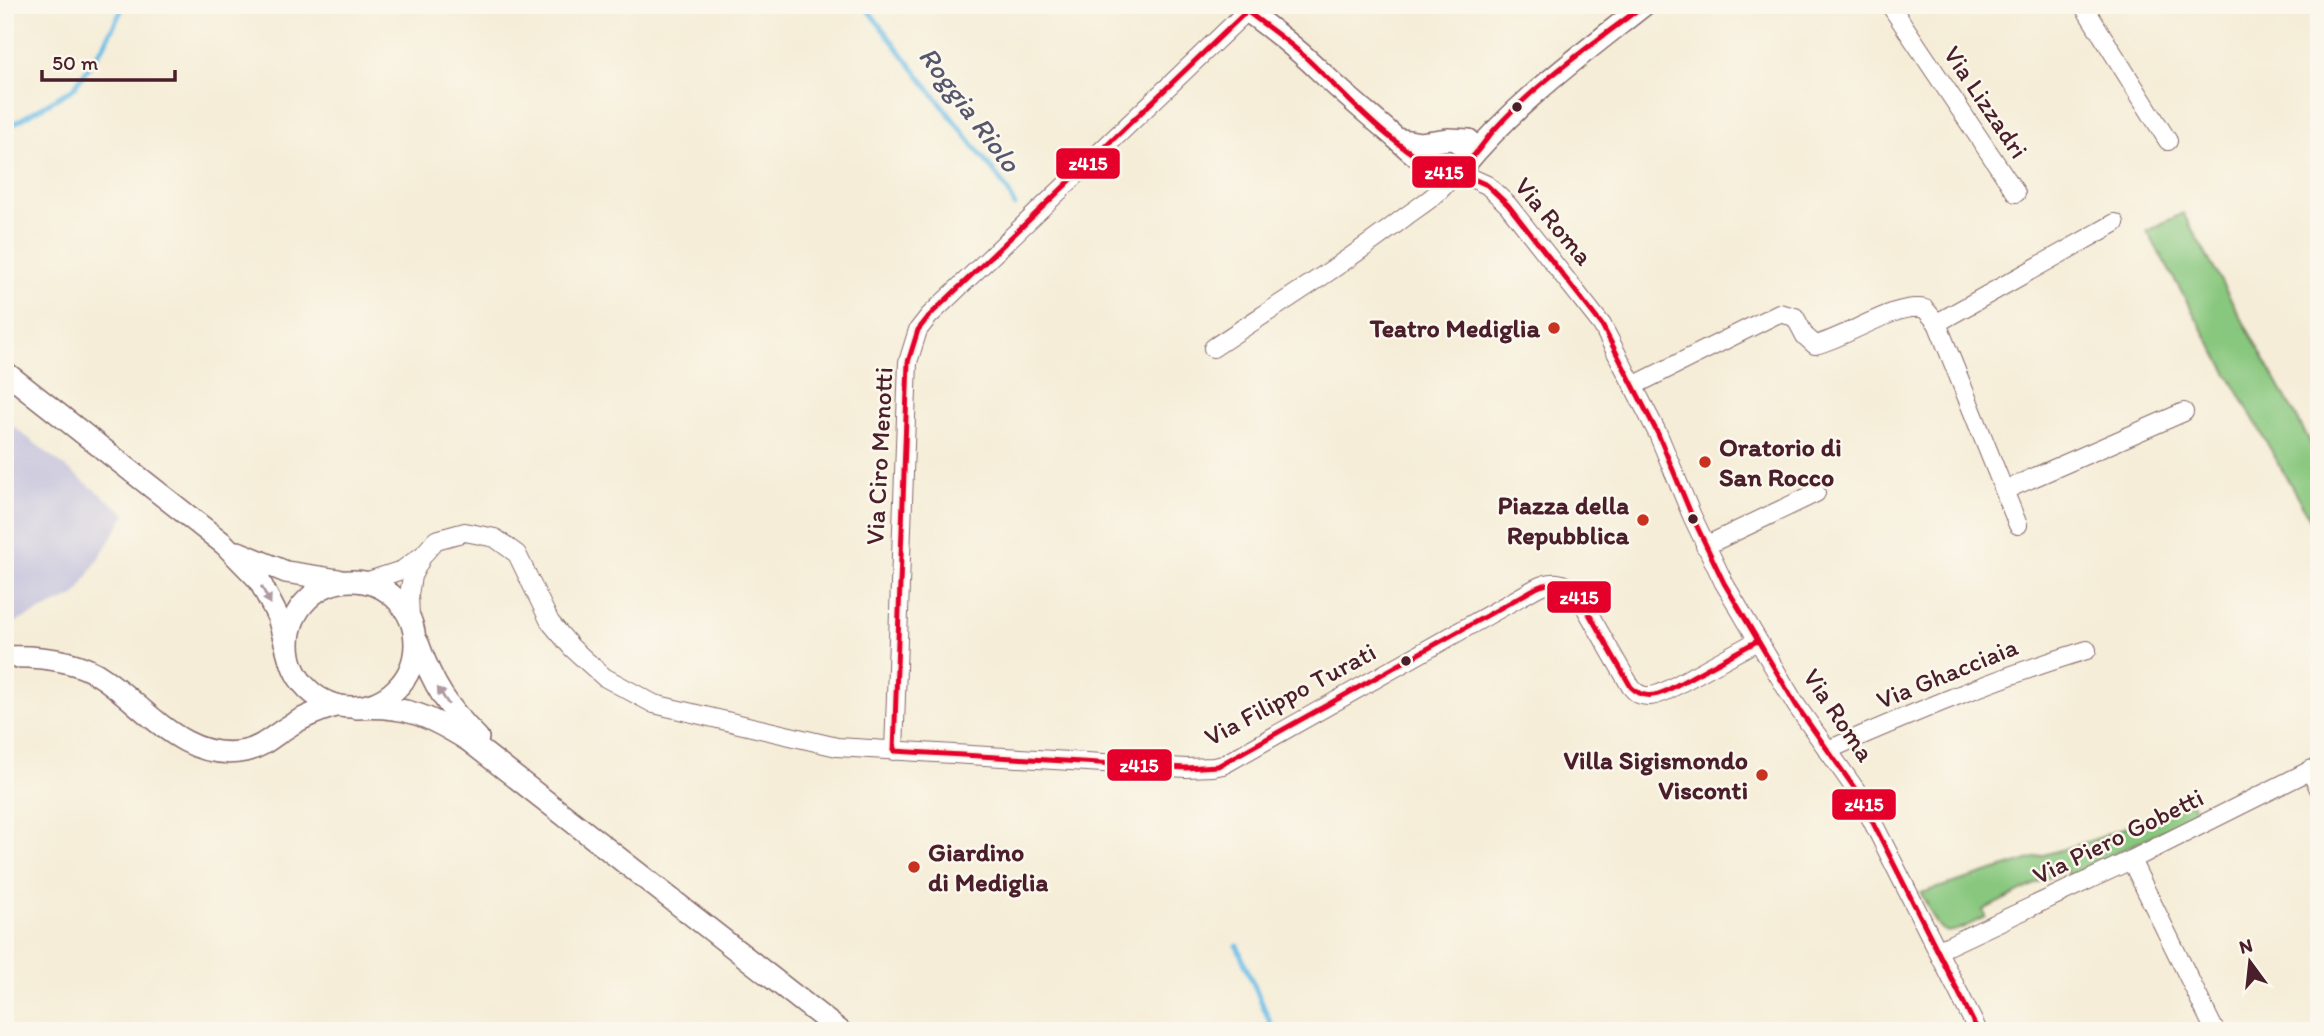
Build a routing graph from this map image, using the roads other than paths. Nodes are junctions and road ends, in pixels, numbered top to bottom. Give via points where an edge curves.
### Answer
1 (1644, 5) edge
2 (1891, 5) edge
3 (2082, 5) edge
4 (1243, 8) edge
5 (1496, 128) junction
6 (1397, 139) junction
7 (1449, 140) junction
8 (2168, 141) dead end
9 (1454, 171) junction
10 (2015, 192) dead end
11 (2115, 223) dead end
12 (1937, 323) junction
13 (1213, 348) dead end
14 (5, 372) edge
15 (1635, 385) junction
16 (2184, 412) dead end
17 (2005, 490) junction
18 (1816, 493) dead end
19 (2018, 525) dead end
20 (224, 544) junction
21 (1705, 546) junction
22 (423, 555) junction
23 (343, 581) junction
24 (365, 582) junction
25 (412, 623) junction
26 (1757, 641) junction
27 (2087, 650) dead end
28 (5, 657) edge
29 (289, 657) junction
30 (299, 681) junction
31 (345, 707) junction
32 (288, 727) junction
33 (1828, 750) junction
34 (894, 751) junction
35 (2314, 768) edge
36 (522, 782) junction
37 (2319, 789) edge
38 (2132, 860) junction
39 (1939, 950) junction
40 (840, 1031) edge
41 (1978, 1031) edge
42 (2215, 1031) edge

1 - 5 street
2 - 10 street, Via Lizzadri
3 - 8 street
4 - 6 street, Via Roma
4 - 34 street, Via Ciro Menotti via 918,330 908,362
5 - 7 street via 1472,139
5 - 9 street
6 - 7 street via 1421,143
6 - 9 street, Via Roma via 1417,158
7 - 9 street via 1466,150 1467,159
7 - 9 street via 1436,146 1434,164
9 - 13 street via 1437,193 1382,235
9 - 15 street, Via Roma via 1487,185 1525,224 1602,325
11 - 12 street
12 - 15 street via 1925,309 1905,307 1815,345 1795,317 1779,313
12 - 17 street
14 - 20 street
15 - 21 street, Via Roma
16 - 17 street
17 - 19 street
18 - 21 street
20 - 23 street via 286,572
20 -> 29 street via 258,580 278,617
21 - 26 street, Via Roma
22 - 24 street, Via Filippo Turati via 402,570
22 - 25 street via 412,576
22 - 34 street, Via Filippo Turati via 436,540 465,532 495,538 517,554 550,622 572,648 604,677 654,704 837,747
23 - 24 street
23 - 29 street via 306,599 288,636
24 - 25 street via 384,589 399,602
25 - 31 street via 416,646 404,681 374,704
36 -> 25 street via 442,699
26 - 33 street, Via Roma
26 - 34 street, Via Filippo Turati via 1666,691 1642,696 1631,687 1577,593 1564,583 1553,582 1536,587 1218,766 1185,768
27 - 33 street, Via Ghacciaia via 1942,700
28 - 32 street via 53,660 102,677 186,743 216,752 245,751
29 - 30 street
30 - 31 street via 309,692
30 - 32 street via 297,705
31 - 32 street via 311,713
31 - 36 street via 384,706 439,722
33 - 39 street, Via Roma via 1861,800
35 - 37 street
35 - 38 street, Via Piero Gobetti
36 - 40 street
38 - 39 street, Via Piero Gobetti
38 - 42 street
39 - 41 street, Via Roma

